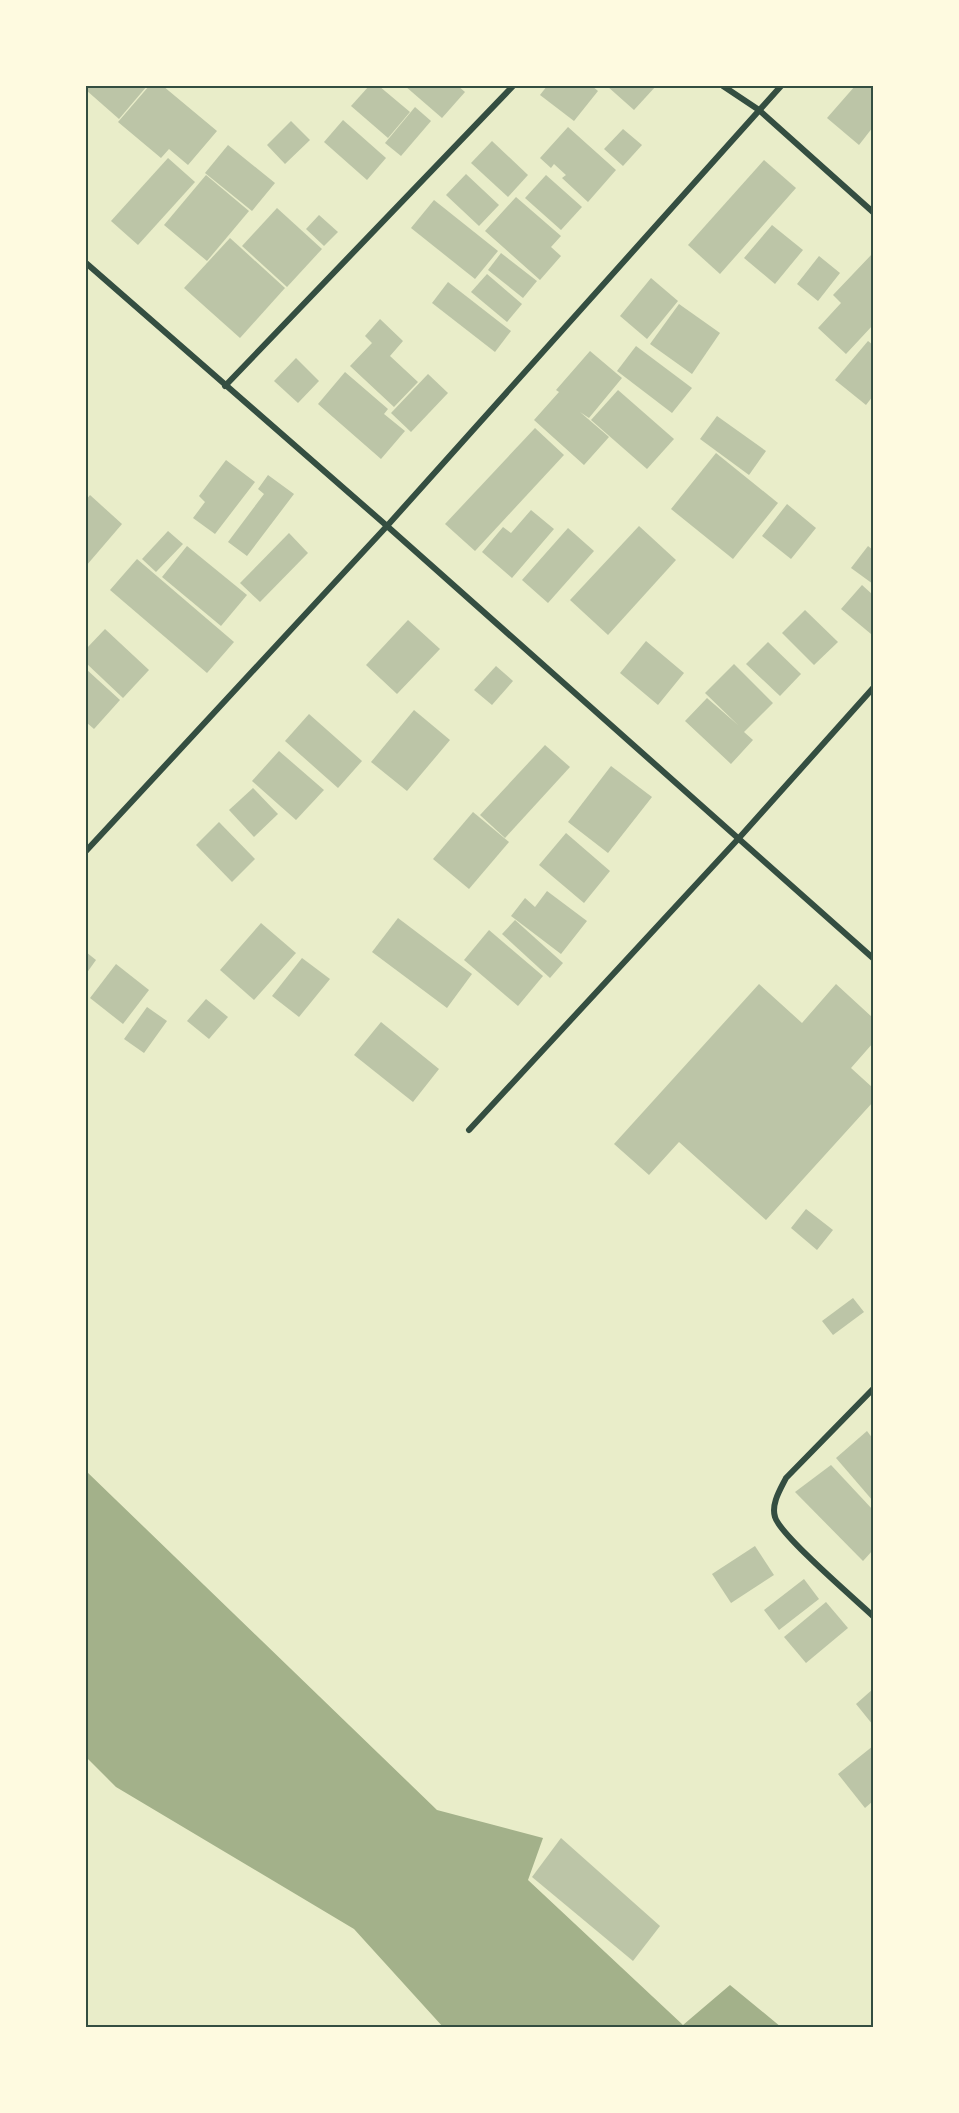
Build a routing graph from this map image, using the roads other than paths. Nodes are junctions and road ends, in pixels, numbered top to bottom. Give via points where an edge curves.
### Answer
1 (513, 86) edge
2 (723, 86) edge
3 (781, 86) edge
4 (759, 110) junction
5 (873, 213) edge
6 (86, 262) edge
7 (225, 386) junction
8 (387, 526) junction
9 (873, 687) edge
10 (739, 838) junction
11 (86, 851) edge
12 (873, 959) edge
13 (469, 1130) dead end
14 (873, 1388) edge
15 (873, 1617) edge

1 - 7 street
2 - 4 street
3 - 4 street
4 - 5 street
4 - 8 street
6 - 7 street
7 - 8 street
8 - 10 street
8 - 11 street
9 - 10 street
10 - 12 street
10 - 13 street
14 - 15 street via 786,1478 774,1510 775,1520 792,1540

